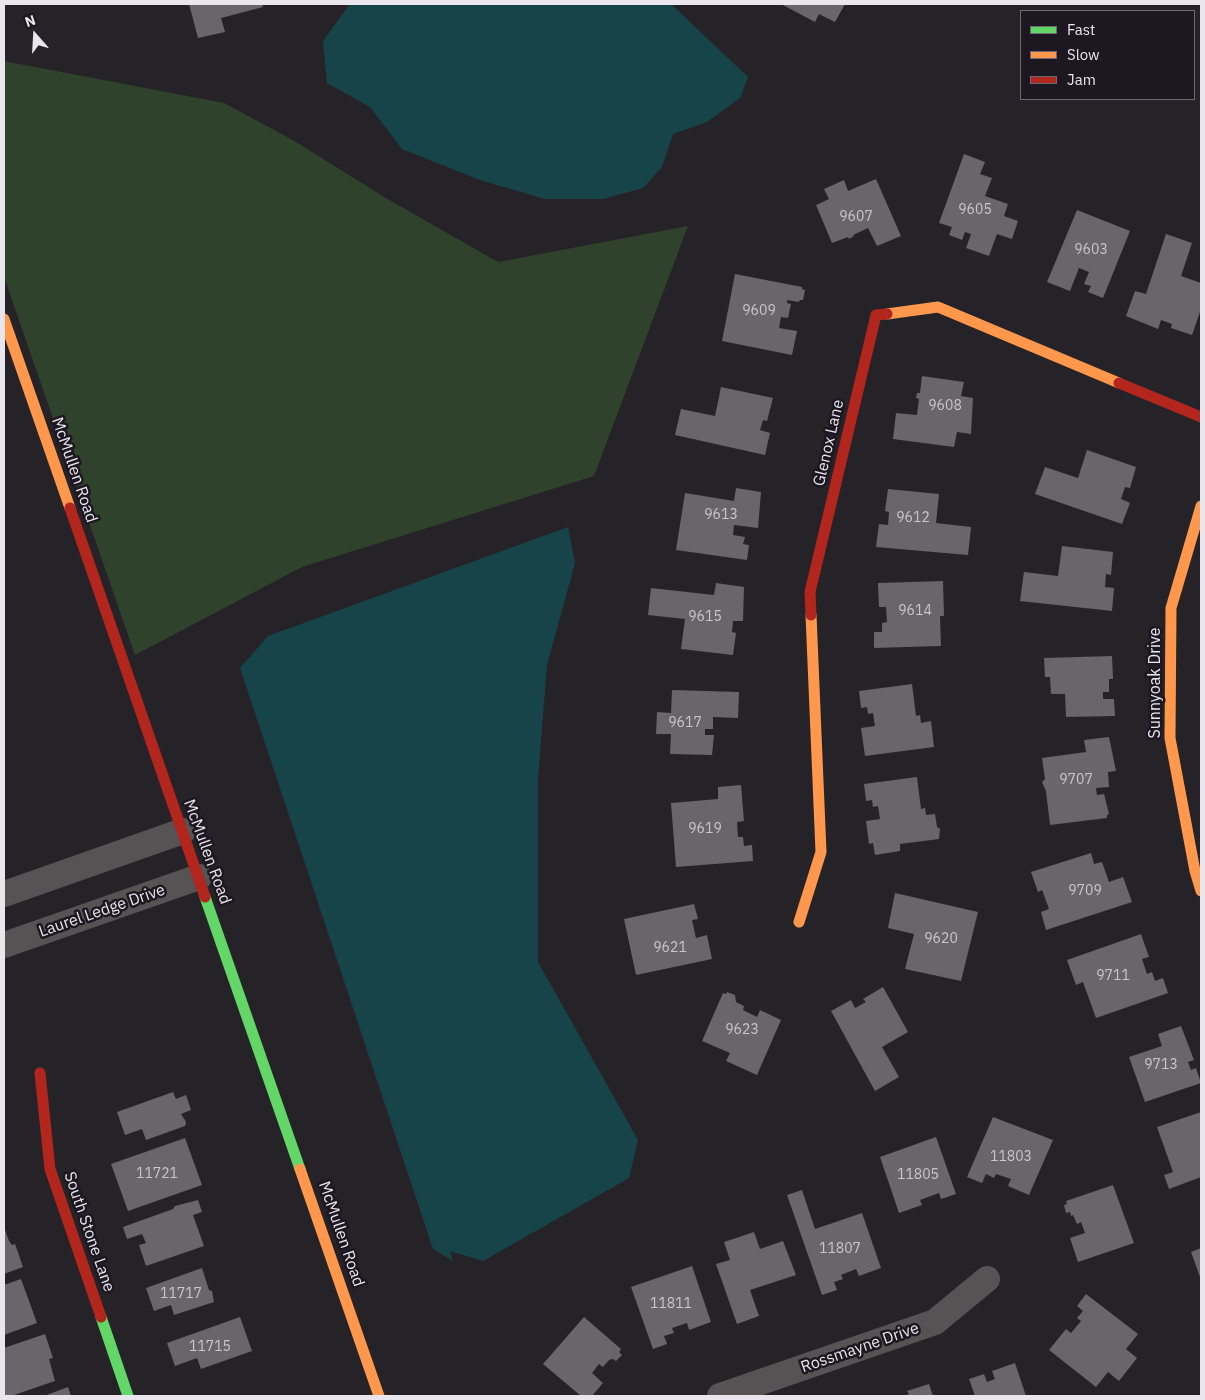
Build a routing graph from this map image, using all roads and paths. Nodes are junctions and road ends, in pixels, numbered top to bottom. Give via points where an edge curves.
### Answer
1 (4, 319) edge
2 (1201, 417) edge
3 (1201, 506) edge
4 (183, 831) junction
5 (199, 877) junction
6 (1201, 890) edge
7 (4, 894) edge
8 (799, 922) dead end
9 (4, 945) edge
10 (40, 1073) dead end
11 (987, 1278) dead end
12 (128, 1396) edge
13 (379, 1396) edge
14 (720, 1396) edge

1 - 4 street, McMullen Road
2 - 8 street, Glenox Lane via 938,307 876,315 810,592 821,852
3 - 6 street, Sunnyoak Drive via 1171,608 1170,738
4 - 5 street, McMullen Road
4 - 7 street
5 - 9 street, Laurel Ledge Drive
5 - 13 street, McMullen Road
10 - 12 street, South Stone Lane via 50,1169
11 - 14 street, Rossmayne Drive via 934,1322

